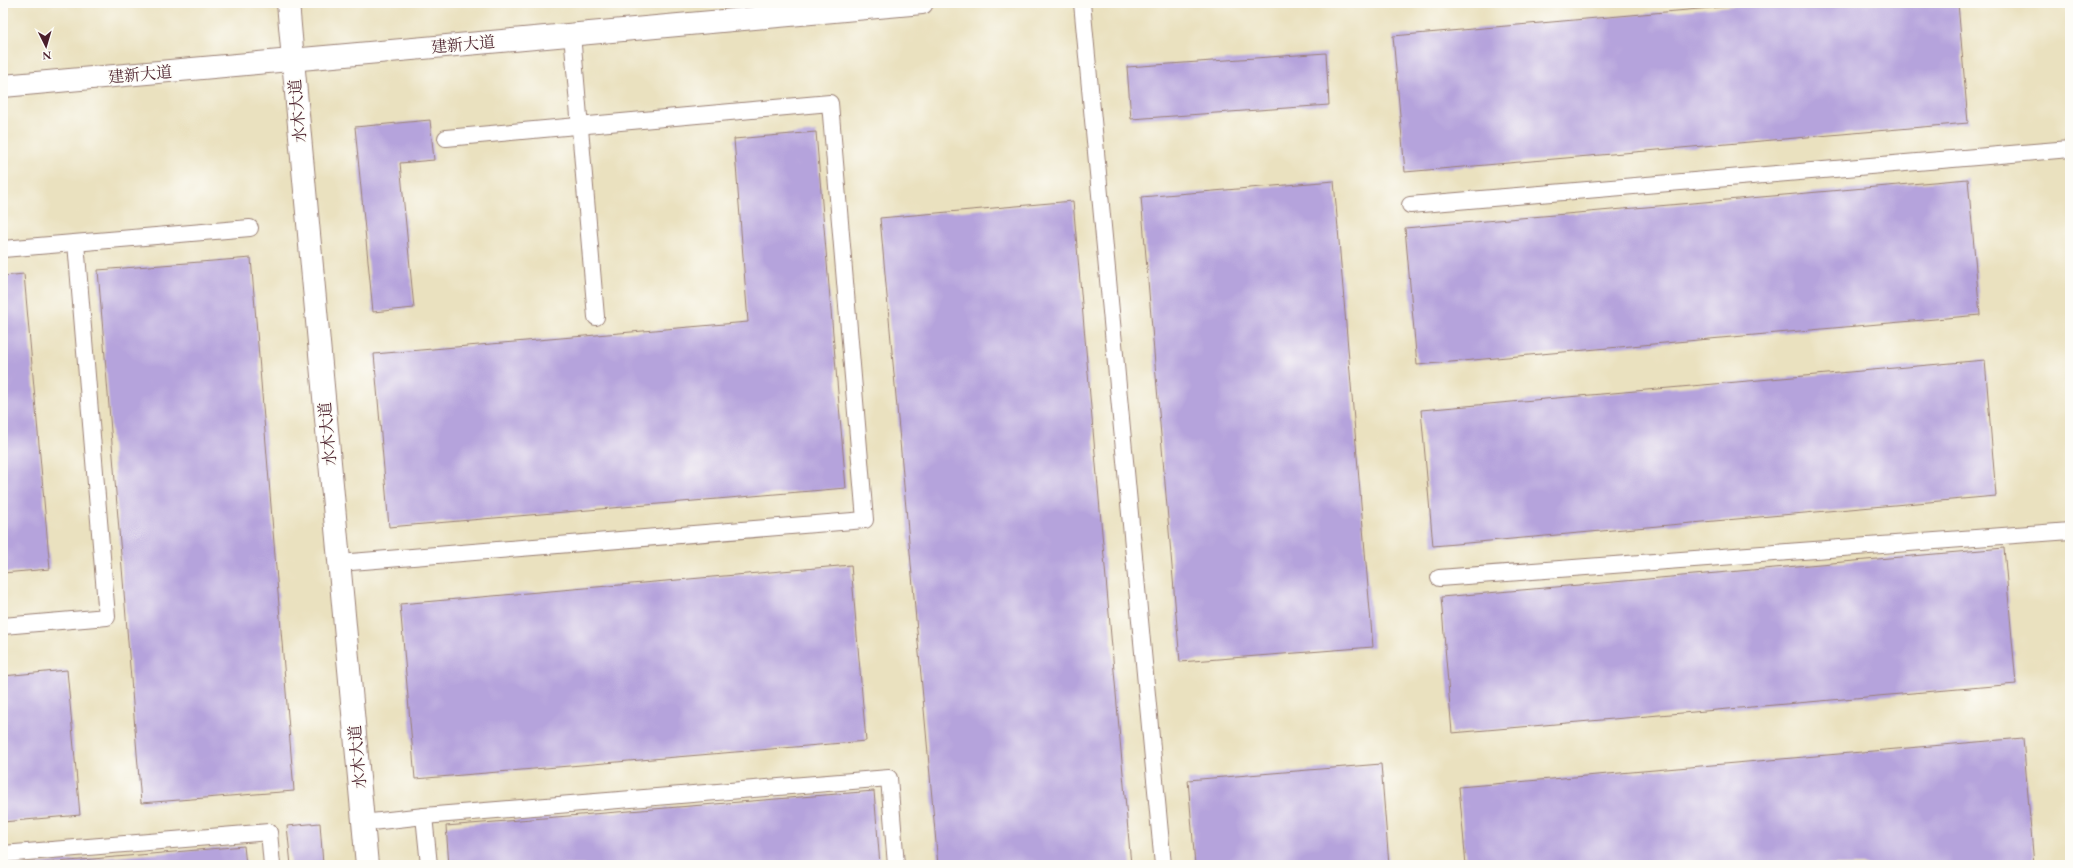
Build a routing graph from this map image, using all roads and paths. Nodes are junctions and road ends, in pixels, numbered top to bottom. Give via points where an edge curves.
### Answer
1 (288, 3) edge
2 (922, 3) edge
3 (1082, 3) edge
4 (572, 34) junction
5 (293, 60) junction
6 (3, 86) edge
7 (580, 126) junction
8 (446, 138) dead end
9 (2070, 149) edge
10 (1410, 205) dead end
11 (250, 228) dead end
12 (76, 243) junction
13 (3, 249) edge
14 (596, 317) dead end
15 (2070, 531) edge
16 (339, 563) junction
17 (1439, 578) dead end
18 (3, 626) edge
19 (424, 816) junction
20 (363, 823) junction
21 (3, 854) edge
22 (272, 865) edge
23 (367, 865) edge
24 (429, 865) edge
25 (896, 865) edge
26 (1163, 865) edge

1 - 5 street, 水木大道
2 - 4 street, 建新大道
3 - 26 lane
4 - 5 street, 建新大道
4 - 7 lane
5 - 6 street, 建新大道
5 - 16 street, 水木大道
7 - 8 lane
7 - 14 lane
7 - 16 lane via 830,103 866,520
9 - 10 lane
11 - 12 lane
12 - 13 lane
12 - 18 lane via 107,618
15 - 17 lane
16 - 20 street, 水木大道
19 - 20 lane
19 - 24 lane
19 - 25 lane via 889,778
20 - 23 street, 水木大道
21 - 22 lane via 269,832

